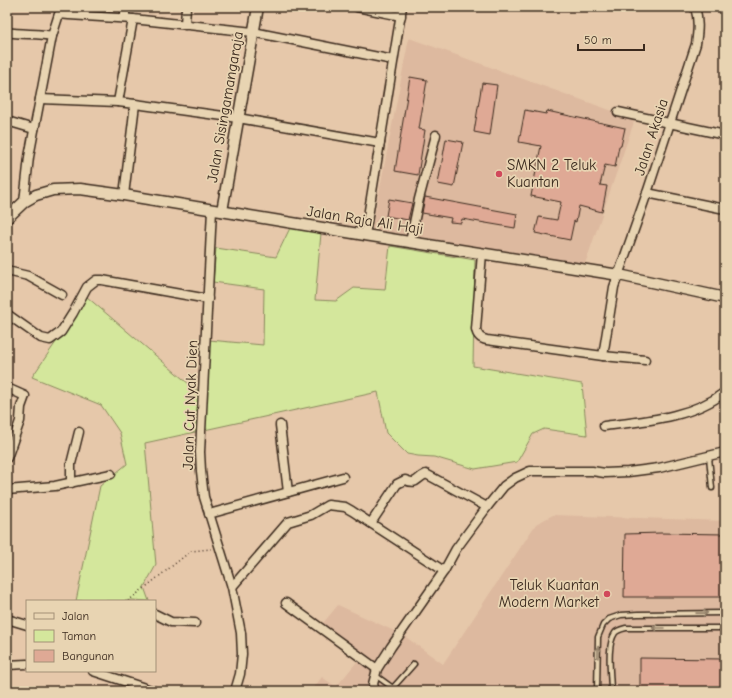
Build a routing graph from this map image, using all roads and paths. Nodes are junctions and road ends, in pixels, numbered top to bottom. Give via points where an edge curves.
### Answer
1 (125, 7) edge
2 (186, 7) edge
3 (258, 7) edge
4 (357, 7) edge
5 (402, 7) edge
6 (694, 7) edge
7 (60, 10) edge
8 (401, 16) junction
9 (124, 18) junction
10 (133, 19) junction
11 (185, 25) junction
12 (7, 32) edge
13 (253, 32) junction
14 (52, 36) junction
15 (393, 60) junction
16 (40, 99) junction
17 (118, 102) junction
18 (135, 104) junction
19 (618, 112) dead end
20 (238, 118) junction
21 (7, 121) edge
22 (670, 123) junction
23 (34, 129) junction
24 (436, 135) dead end
25 (725, 135) edge
26 (380, 143) junction
27 (647, 193) junction
28 (124, 195) junction
29 (24, 202) junction
30 (725, 208) edge
31 (217, 211) junction
32 (8, 215) edge
33 (365, 235) junction
34 (410, 242) junction
35 (482, 253) junction
36 (7, 271) edge
37 (619, 275) junction
38 (62, 295) dead end
39 (725, 298) edge
40 (208, 299) junction
41 (7, 314) edge
42 (603, 356) junction
43 (645, 360) dead end
44 (7, 388) edge
45 (725, 392) edge
46 (280, 425) dead end
47 (604, 426) dead end
48 (79, 432) dead end
49 (725, 452) edge
50 (709, 457) junction
51 (7, 458) edge
52 (110, 474) dead end
53 (343, 477) dead end
54 (71, 483) junction
55 (712, 488) dead end
56 (7, 490) edge
57 (288, 492) junction
58 (487, 507) junction
59 (209, 514) junction
60 (371, 523) junction
61 (221, 548) junction
62 (444, 571) junction
63 (232, 587) junction
64 (129, 600) edge
65 (286, 602) dead end
66 (725, 613) edge
67 (156, 614) edge
68 (7, 620) edge
69 (195, 624) dead end
70 (26, 625) edge
71 (725, 628) edge
72 (26, 664) edge
73 (414, 664) dead end
74 (7, 665) edge
75 (96, 672) edge
76 (376, 672) junction
77 (392, 689) edge
78 (154, 691) edge
79 (235, 691) edge
80 (375, 691) edge
81 (597, 691) edge
82 (611, 691) edge

1 - 9 street
2 - 11 street
3 - 13 street, Jalan Sisingamangaraja
4 - 8 street
5 - 8 street
6 - 22 street, Jalan Akasia via 698,19 696,44
7 - 9 street via 69,15
7 - 14 street
8 - 15 street
9 - 10 street
10 - 11 street
10 - 17 street
11 - 13 street
12 - 14 street
13 - 15 street
13 - 20 street, Jalan Sisingamangaraja
14 - 16 street
15 - 26 street
16 - 17 street
16 - 23 street
17 - 18 street
18 - 20 street
18 - 28 street
19 - 22 street
20 - 26 street
20 - 31 street, Jalan Sisingamangaraja
21 - 23 street
22 - 25 street
22 - 27 street, Jalan Akasia
23 - 29 street
24 - 34 street
26 - 33 street
27 - 30 street
27 - 37 street, Jalan Akasia
28 - 29 street, Jalan Raja Ali Haji via 80,189 53,190
28 - 31 street, Jalan Raja Ali Haji
29 - 32 street, Jalan Raja Ali Haji
31 - 33 street, Jalan Raja Ali Haji
31 - 40 street, Jalan Cut Nyak Dien
33 - 34 street, Jalan Raja Ali Haji
34 - 35 street, Jalan Raja Ali Haji
35 - 37 street, Jalan Raja Ali Haji
35 - 42 street via 476,329 478,336 495,342
36 - 38 street via 28,276
37 - 39 street, Jalan Raja Ali Haji
37 - 42 street, Jalan Akasia via 614,286
40 - 41 street via 96,280 87,287 61,332 50,340 41,338
40 - 59 street, Jalan Cut Nyak Dien via 200,452
42 - 43 street
44 - 51 street via 25,396 20,421
45 - 47 street via 714,401 678,414 651,421
46 - 57 street
48 - 54 street via 71,464
49 - 50 street
50 - 55 lane
50 - 58 street via 628,472 530,471 504,486
52 - 54 street
53 - 57 street
54 - 56 street
57 - 59 street
58 - 60 street via 426,474 415,482 402,481 398,484
58 - 62 street via 456,549
59 - 61 street, Jalan Cut Nyak Dien
60 - 62 street
60 - 63 street via 348,509 335,505 328,505 311,515 291,520
61 - 63 street, Jalan Cut Nyak Dien
61 - 64 path via 191,551
62 - 76 street
63 - 79 street, Jalan Cut Nyak Dien via 241,633 242,654
65 - 76 street
81 -> 66 lane via 598,637 609,619 638,614
67 - 69 street via 171,622
68 - 70 street
71 -> 82 lane via 626,628 617,631 610,647
72 - 74 street
73 - 77 lane
75 - 78 street
76 - 77 lane
76 - 80 street via 373,684

